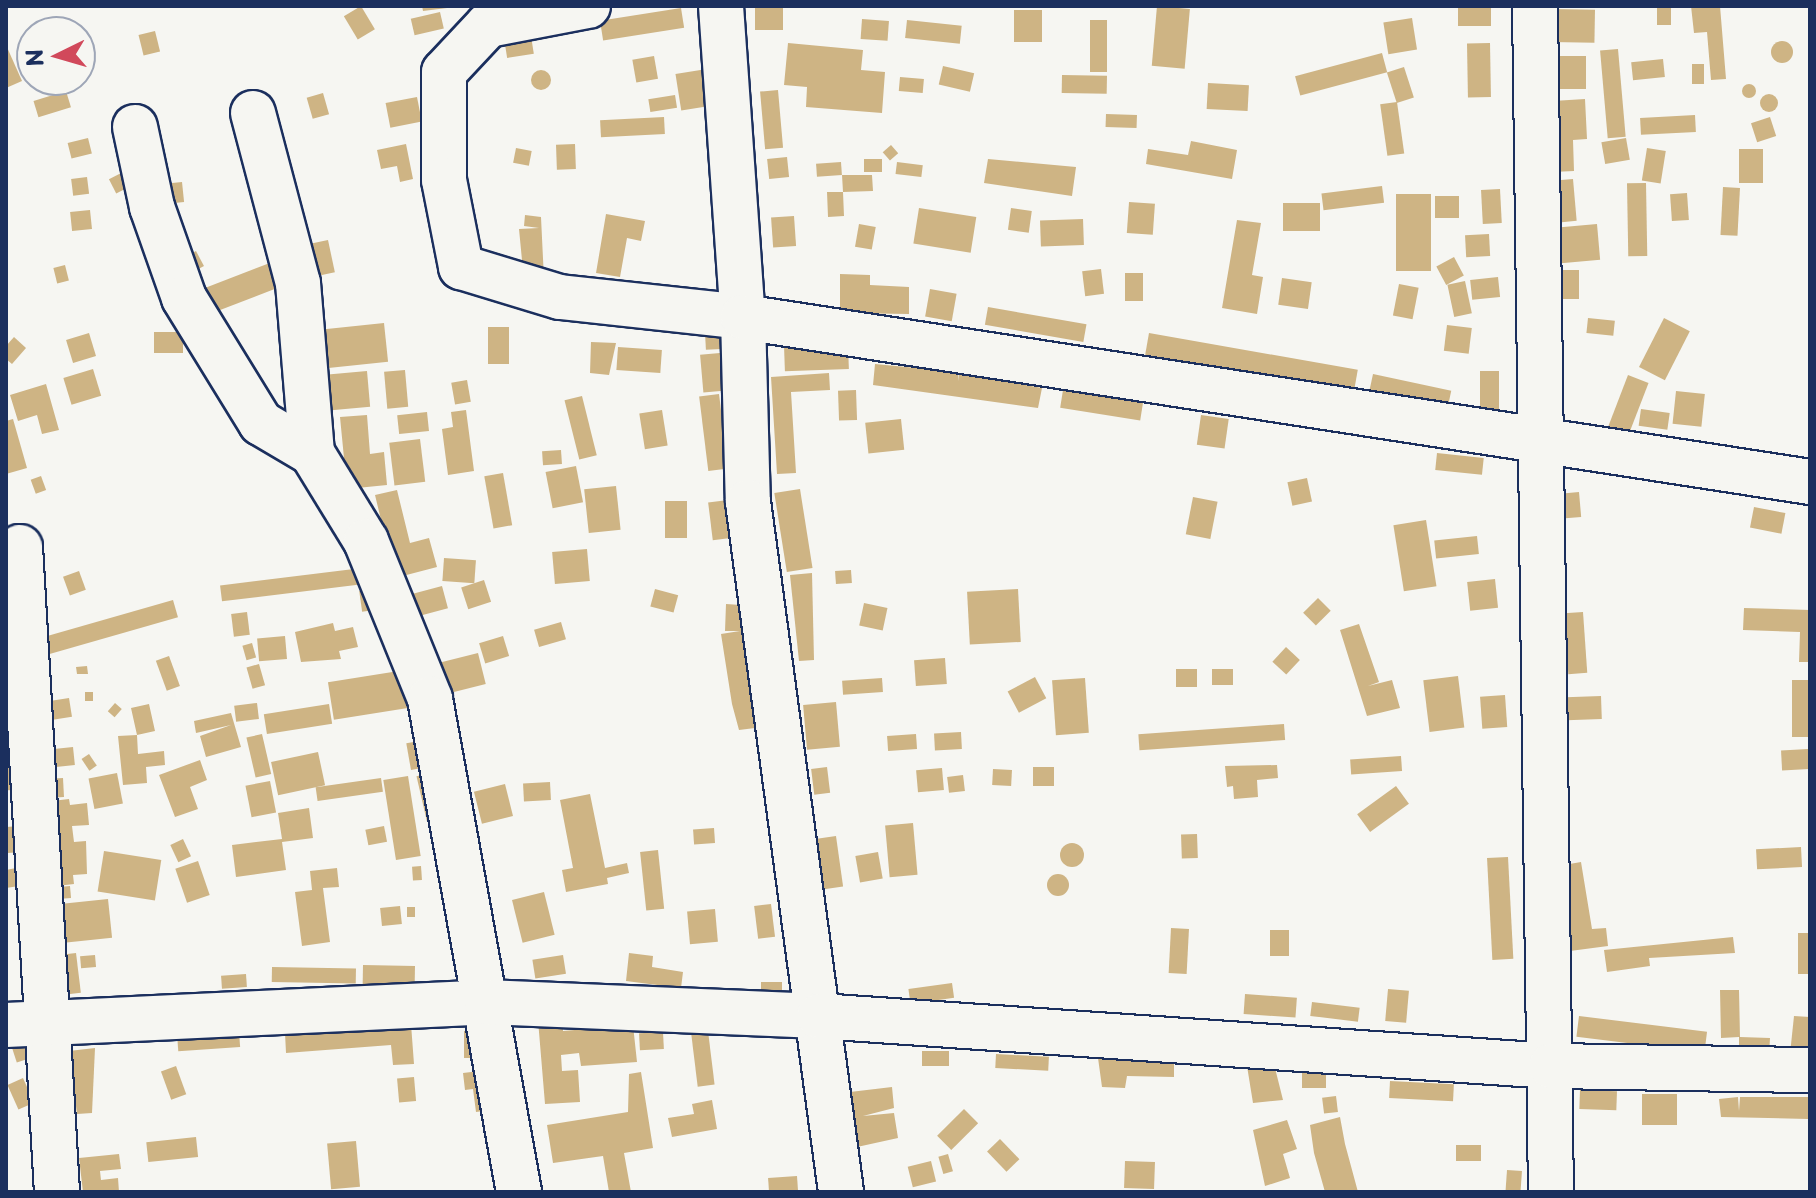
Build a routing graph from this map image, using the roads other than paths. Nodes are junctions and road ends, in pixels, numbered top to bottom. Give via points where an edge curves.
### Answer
1 (588, 6) edge
2 (721, 6) edge
3 (1535, 6) edge
4 (253, 113) dead end
5 (135, 127) dead end
6 (743, 317) junction
7 (1545, 441) junction
8 (312, 453) junction
9 (1810, 482) edge
10 (20, 547) dead end
11 (487, 1002) junction
12 (819, 1016) junction
13 (26, 1024) edge
14 (1551, 1066) junction
15 (1810, 1070) edge
16 (57, 1192) edge
17 (519, 1192) edge
18 (841, 1192) edge
19 (1551, 1192) edge

1 - 6 street via 488,25 444,72 444,180 461,267 560,297
2 - 6 street
3 - 7 street
4 - 8 street via 298,283
5 - 8 street via 152,207 184,298 261,423
6 - 7 street
6 - 12 street via 748,502
7 - 9 street
7 - 14 street
8 - 11 street via 366,541 430,699
10 - 13 street
11 - 12 street
11 - 13 street
11 - 17 street
12 - 14 street
12 - 18 street
13 - 16 street
14 - 15 street
14 - 19 street

